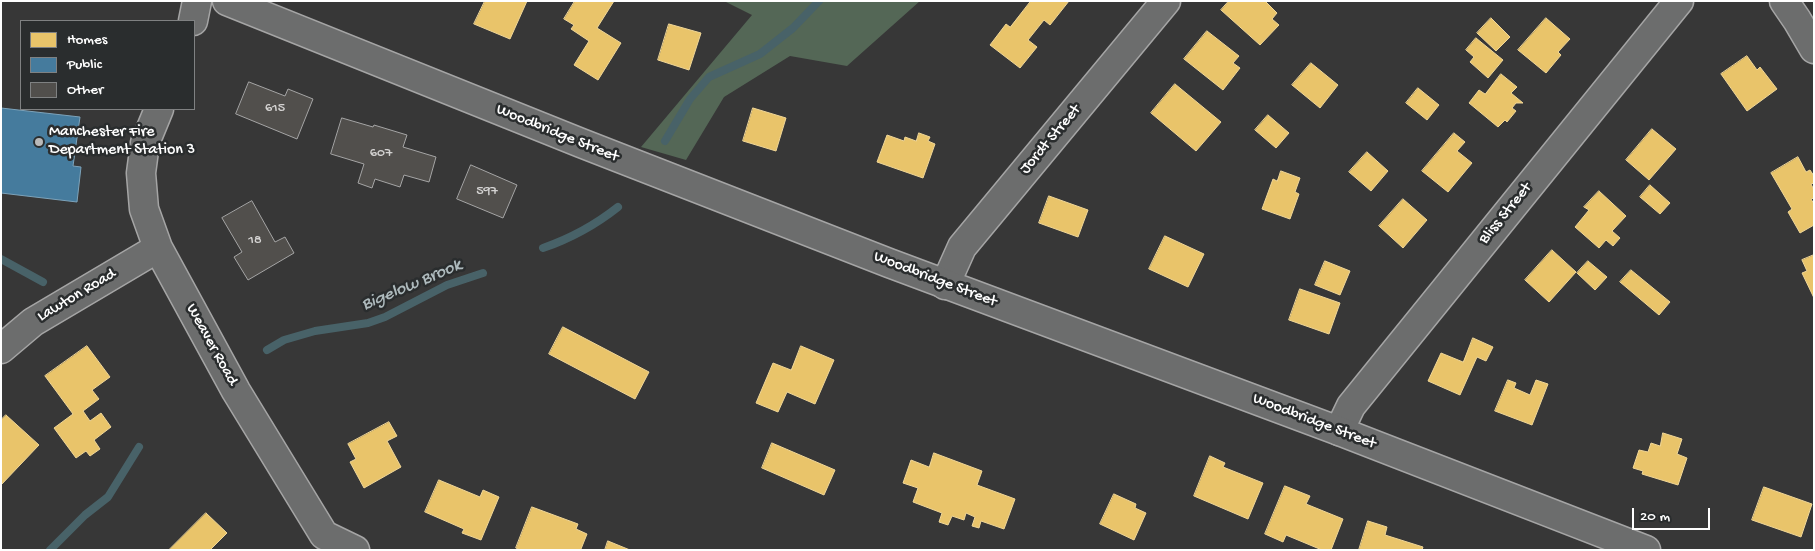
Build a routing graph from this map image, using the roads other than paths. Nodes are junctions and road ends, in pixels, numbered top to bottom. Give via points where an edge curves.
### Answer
1 (197, 1) edge
2 (227, 1) edge
3 (1166, 1) edge
4 (1679, 1) edge
5 (1784, 1) edge
6 (193, 20) edge
7 (1814, 49) edge
8 (159, 110) edge
9 (158, 248) junction
10 (945, 285) junction
11 (1, 349) edge
12 (1339, 431) junction
13 (317, 542) edge
14 (355, 550) edge
15 (1646, 550) edge

1 - 6 street
2 - 10 street, Woodbridge Street
3 - 10 street, Jordt Street via 962,247
4 - 12 street, Bliss Street via 1351,406
5 - 7 street
8 - 9 street, Weaver Road via 145,143 142,173 144,209
9 - 11 street, Lawton Road via 33,322
9 - 13 street, Weaver Road
10 - 12 street, Woodbridge Street
12 - 15 street, Woodbridge Street
13 - 14 street, Weaver Road

